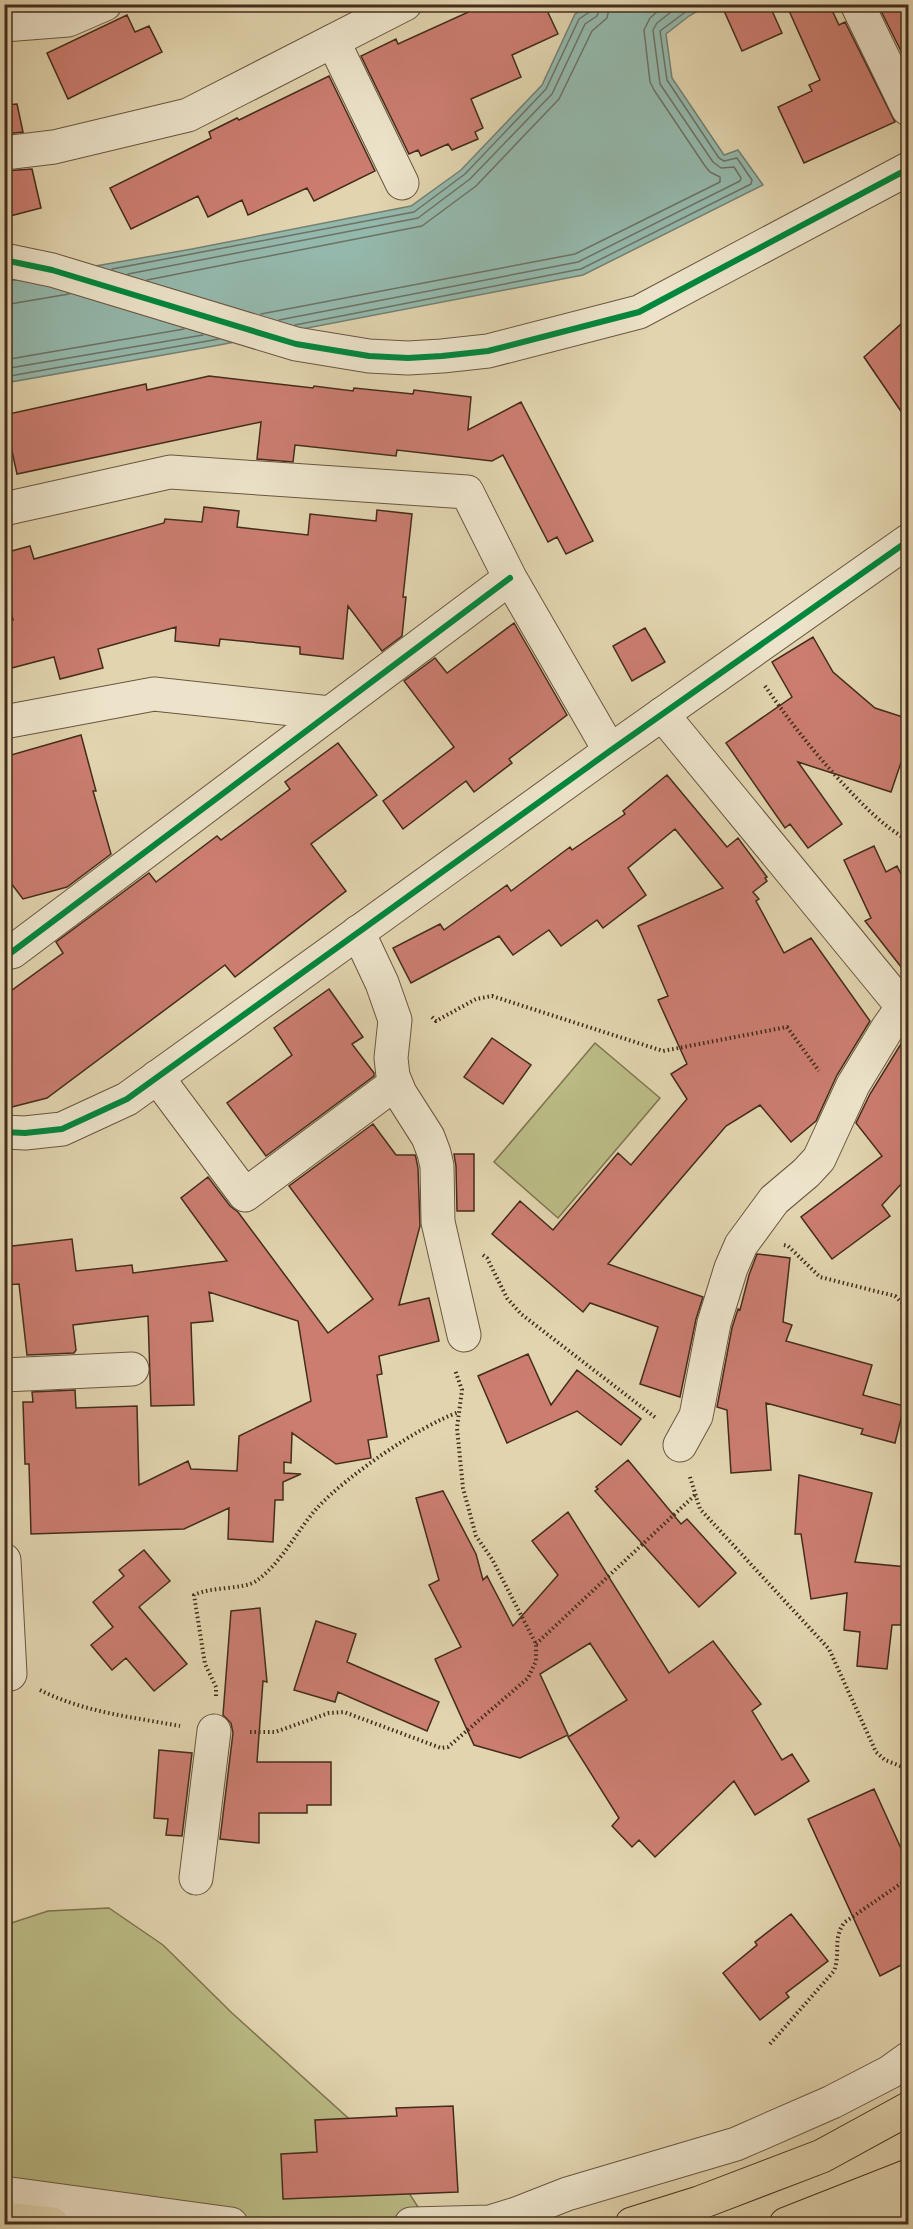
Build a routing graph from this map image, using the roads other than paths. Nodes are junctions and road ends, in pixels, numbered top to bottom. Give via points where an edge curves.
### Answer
1 (105, 4) edge
2 (405, 4) edge
3 (857, 4) edge
4 (4, 25) edge
5 (333, 41) junction
6 (909, 109) edge
7 (4, 153) edge
8 (909, 169) edge
9 (402, 183) dead end
10 (4, 260) edge
11 (4, 509) edge
12 (909, 542) edge
13 (510, 578) junction
14 (330, 713) junction
15 (662, 714) junction
16 (4, 722) edge
17 (610, 750) junction
18 (358, 932) junction
19 (4, 953) edge
20 (905, 1002) edge
21 (158, 1077) junction
22 (396, 1083) junction
23 (4, 1132) edge
24 (464, 1335) road end
25 (132, 1369) dead end
26 (4, 1375) edge
27 (680, 1445) road end
28 (4, 1560) edge
29 (10, 1674) road end
30 (213, 1731) road end
31 (196, 1878) dead end
32 (909, 2059) edge
33 (909, 2109) edge
34 (909, 2175) edge
35 (4, 2193) edge
36 (909, 2201) edge
37 (4, 2219) edge
38 (52, 2224) edge
39 (231, 2224) edge
40 (411, 2224) edge
41 (632, 2224) edge
42 (786, 2224) edge
43 (865, 2224) edge

1 - 4 street via 68,20
2 - 5 street
3 - 6 street
5 - 7 street via 188,115 54,147
5 - 9 street
8 - 10 street via 639,312 488,351 408,358 296,344 52,270
11 - 13 street via 170,472 467,492
12 - 15 street
13 - 14 street
13 - 17 street
14 - 16 street via 154,694
14 - 19 street via 12,952
15 - 17 street
15 - 20 street
17 - 18 street
18 - 21 street
18 - 22 street via 382,982 394,1020 391,1058
20 - 27 street via 854,1085 819,1159 774,1200 744,1241 714,1323 696,1416
21 - 22 street via 245,1195
21 - 23 street via 127,1099 62,1129
22 - 24 street via 434,1153 438,1222
25 - 26 street
28 - 29 street
30 - 31 street
32 - 40 street via 832,2102 736,2144 567,2194 503,2219
33 - 41 main road via 822,2156
34 - 42 main road
35 - 39 street
36 - 43 main road
37 - 38 main road

